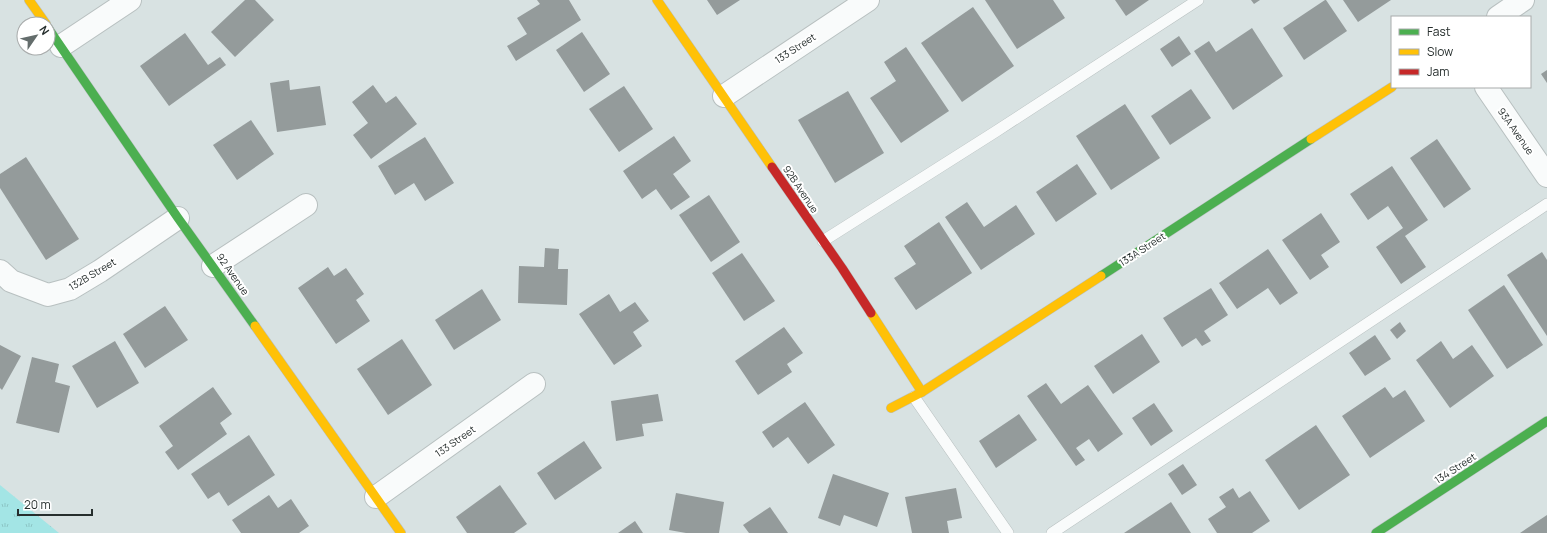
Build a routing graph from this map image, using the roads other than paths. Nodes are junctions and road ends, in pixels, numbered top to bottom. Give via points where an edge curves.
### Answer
1 (29, 0) edge
2 (130, 0) edge
3 (657, 0) edge
4 (868, 0) edge
5 (1198, 0) edge
6 (1523, 0) edge
7 (40, 16) edge
8 (1499, 16) edge
9 (56, 39) edge
10 (61, 46) junction
11 (1391, 88) edge
12 (1487, 88) edge
13 (724, 96) junction
14 (1547, 176) edge
15 (1547, 204) edge
16 (306, 205) dead end
17 (178, 218) junction
18 (823, 242) junction
19 (213, 266) junction
20 (0, 271) edge
21 (534, 384) dead end
22 (918, 394) junction
23 (891, 408) dead end
24 (1547, 421) edge
25 (376, 497) junction
26 (401, 533) edge
27 (1008, 533) edge
28 (1052, 533) edge
29 (1376, 533) edge

1 - 7 street
2 - 10 street
3 - 13 street, 92B Avenue
4 - 13 street, 133 Street
5 - 18 lane
6 - 8 street
9 - 10 street, 92 Avenue
10 - 17 street, 92 Avenue
11 - 22 street, 133A Street
12 - 14 street, 93A Avenue
13 - 18 street, 92B Avenue
15 - 28 lane
16 - 19 street
17 - 19 street, 92 Avenue
17 - 20 street, 132B Street via 70,289 48,295 11,281
18 - 22 street, 92B Avenue via 842,268
19 - 25 street, 92 Avenue
21 - 25 street, 133 Street
22 - 23 street, 133A Street
22 - 27 lane
24 - 29 street, 134 Street
25 - 26 street, 92 Avenue

